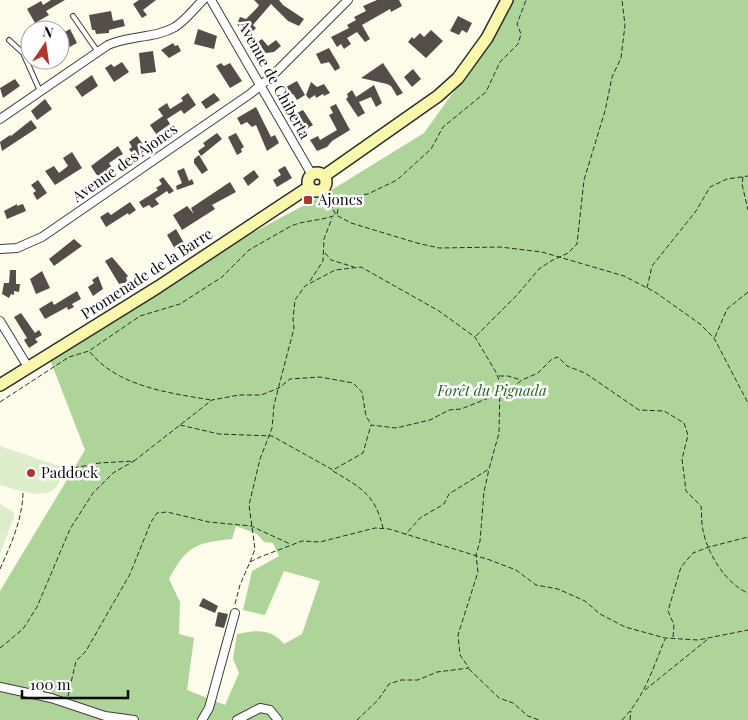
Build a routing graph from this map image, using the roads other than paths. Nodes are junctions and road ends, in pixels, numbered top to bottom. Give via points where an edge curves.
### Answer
1 (203, 0) edge
2 (212, 0) edge
3 (348, 0) edge
4 (507, 0) edge
5 (73, 16) dead end
6 (9, 40) dead end
7 (98, 52) junction
8 (260, 86) junction
9 (40, 91) junction
10 (0, 119) edge
11 (312, 174) junction
12 (329, 178) junction
13 (307, 189) junction
14 (0, 250) edge
15 (0, 322) edge
16 (28, 367) junction
17 (0, 385) edge
18 (235, 613) road end
19 (0, 686) edge
20 (134, 720) edge
21 (203, 720) edge
22 (237, 720) edge
23 (278, 720) edge

1 - 7 street via 175,27 162,33 117,41
2 - 8 street, Avenue de Chiberta
3 - 8 street, Avenue des Ajoncs
4 - 12 main road via 487,38 458,78
5 - 7 lane
6 - 9 lane via 23,53
7 - 9 street
8 - 11 street, Avenue de Chiberta
8 - 14 street, Avenue des Ajoncs via 42,237 17,248
9 - 10 street
11 - 12 main road via 320,173
11 - 13 main road
12 - 13 main road via 323,189
13 - 16 main road, Promenade de la Barre via 158,288
15 - 16 street
16 - 17 main road, Promenade de la Barre
18 - 21 street
19 - 20 street via 105,716
22 - 23 street via 260,708 270,710

